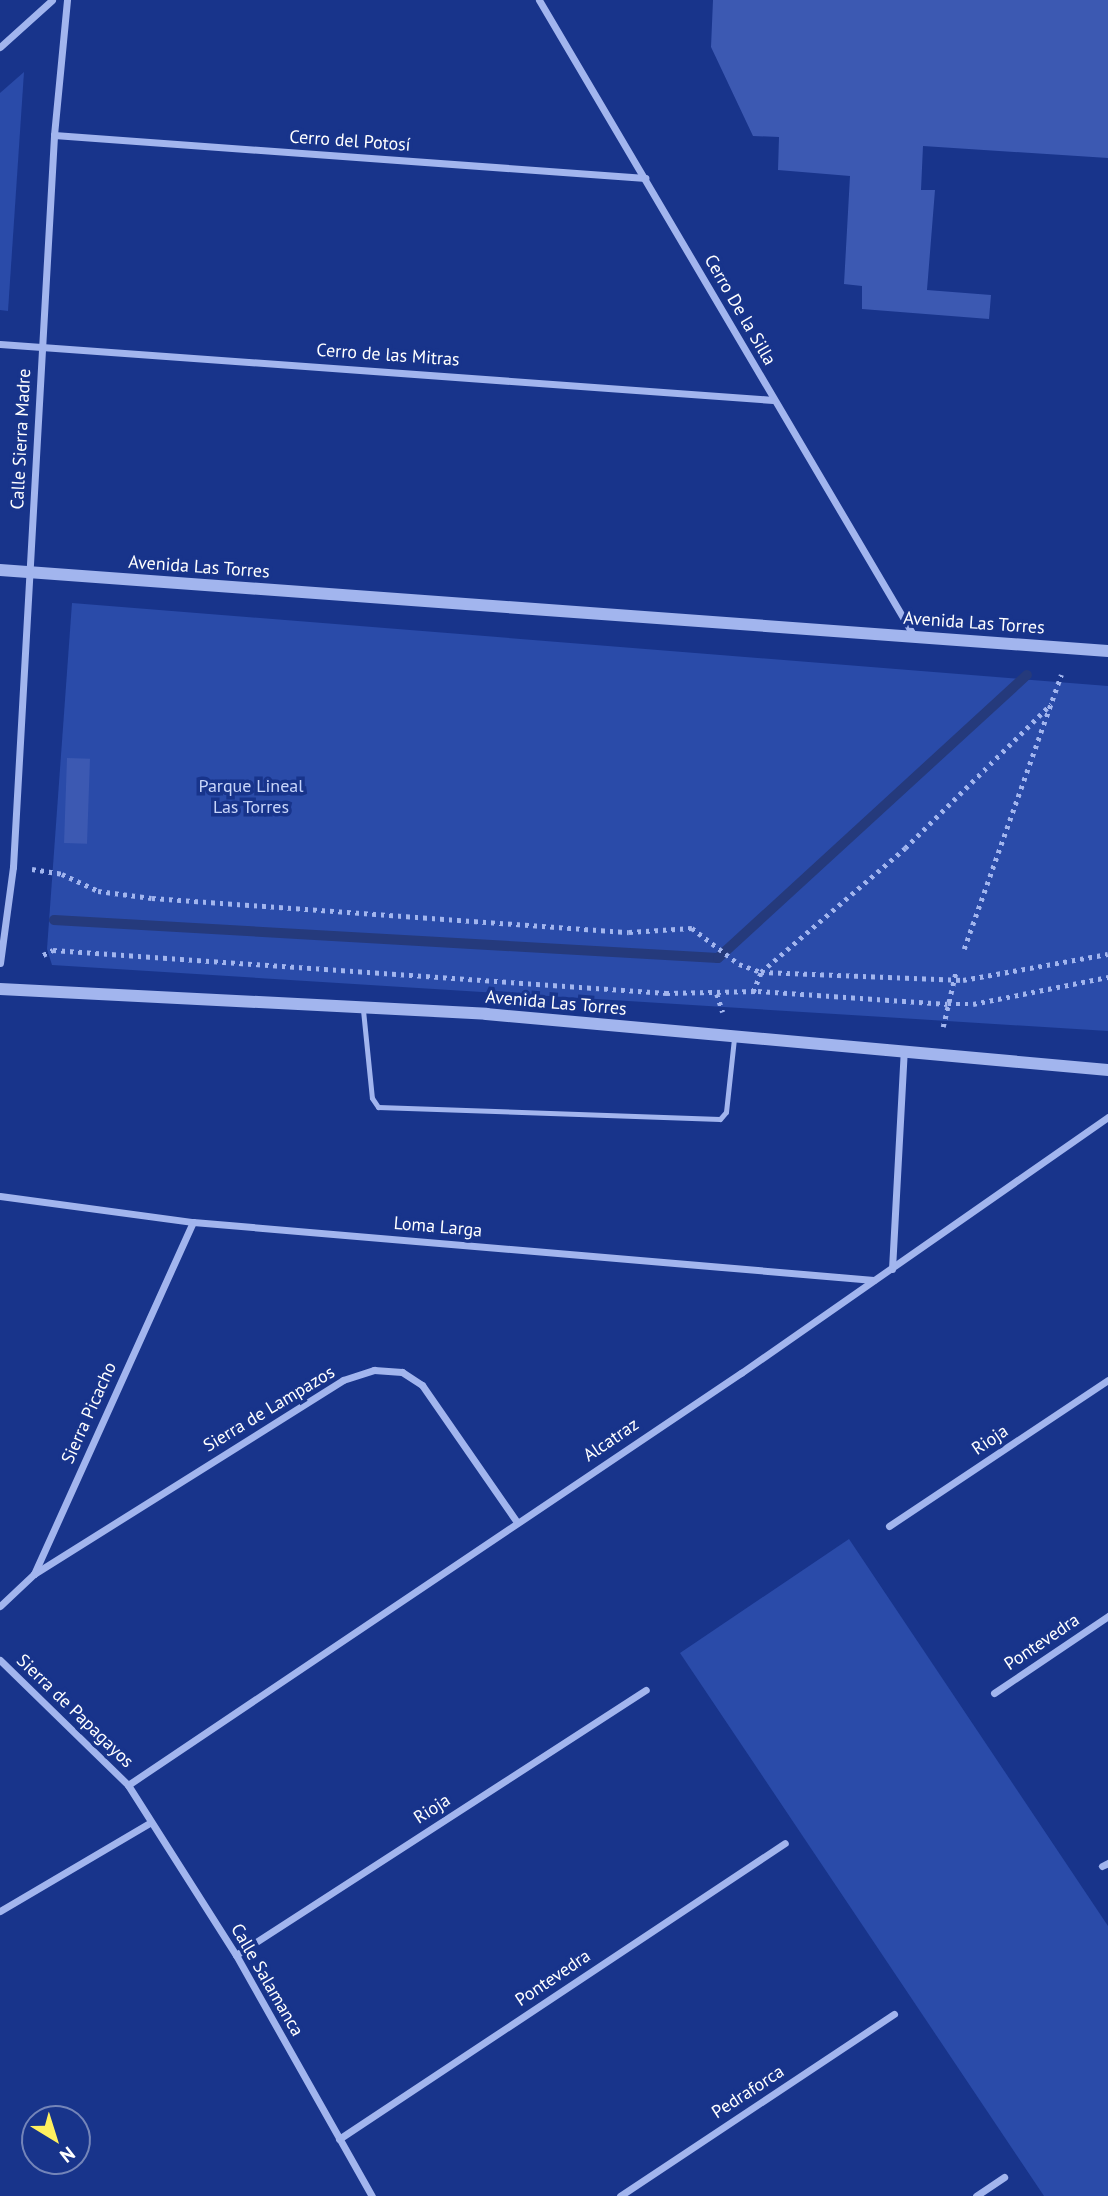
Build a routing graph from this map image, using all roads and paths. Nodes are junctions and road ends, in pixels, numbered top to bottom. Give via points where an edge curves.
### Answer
1 (52, 0) edge
2 (67, 0) edge
3 (539, 0) edge
4 (0, 47) edge
5 (54, 135) junction
6 (645, 178) junction
7 (0, 344) edge
8 (41, 347) junction
9 (773, 400) junction
10 (0, 570) edge
11 (30, 572) junction
12 (914, 636) junction
13 (1108, 651) edge
14 (1061, 675) dead end
15 (1051, 704) junction
16 (48, 870) dead end
17 (964, 949) dead end
18 (1108, 954) edge
19 (43, 955) dead end
20 (0, 962) edge
21 (956, 971) dead end
22 (761, 972) junction
23 (1108, 976) edge
24 (954, 980) junction
25 (0, 989) edge
26 (753, 992) junction
27 (718, 994) junction
28 (948, 1004) junction
29 (363, 1008) junction
30 (723, 1012) dead end
31 (943, 1027) dead end
32 (735, 1035) junction
33 (904, 1049) junction
34 (1108, 1070) edge
35 (1108, 1116) edge
36 (0, 1196) edge
37 (193, 1222) junction
38 (892, 1269) junction
39 (875, 1280) junction
40 (1108, 1380) edge
41 (517, 1522) junction
42 (889, 1526) dead end
43 (34, 1574) junction
44 (0, 1606) edge
45 (1108, 1616) edge
46 (0, 1660) edge
47 (646, 1690) dead end
48 (994, 1693) dead end
49 (128, 1785) junction
50 (151, 1822) junction
51 (785, 1843) dead end
52 (0, 1911) edge
53 (236, 1955) junction
54 (894, 2014) dead end
55 (340, 2138) junction
56 (1004, 2177) dead end
57 (372, 2196) edge
58 (620, 2196) edge
59 (976, 2196) edge

1 - 4 street
2 - 5 street, Calle Sierra Madre
3 - 6 street, Cerro De la Silla
5 - 6 street, Cerro del Potosí
5 - 8 street, Calle Sierra Madre
6 - 9 street, Cerro De la Silla
7 - 8 street, Cerro de las Mitras
8 - 9 street, Cerro de las Mitras
8 - 11 street, Calle Sierra Madre
9 - 12 street, Cerro De la Silla
10 - 11 street, Avenida Las Torres
11 - 12 street, Avenida Las Torres
11 - 20 street, Calle Sierra Madre via 13,867
12 - 13 street, Avenida Las Torres
14 - 15 path
15 - 17 path
15 - 22 path via 905,848
16 - 22 path via 114,894 629,932 692,928 739,964
18 - 24 path
19 - 27 path via 62,951
21 - 24 path
22 - 24 path
22 - 26 path
23 - 28 path via 973,1004
24 - 28 path
25 - 29 street, Avenida Las Torres
26 - 27 path
26 - 28 path
27 - 30 path
28 - 31 path
29 - 32 street, Avenida Las Torres
29 - 32 lane via 372,1098 379,1107 720,1119 726,1112
32 - 33 street, Avenida Las Torres
33 - 34 street, Avenida Las Torres
33 - 38 street
35 - 38 street, Alcatraz
36 - 37 street, Loma Larga
37 - 39 street, Loma Larga
37 - 43 street, Sierra Picacho
38 - 39 street, Alcatraz
39 - 41 street, Alcatraz
40 - 42 street, Rioja
41 - 43 street, Sierra de Lampazos via 422,1385 402,1372 374,1370 343,1380
41 - 49 street, Alcatraz
43 - 44 street, Sierra Picacho
45 - 48 street, Pontevedra
46 - 49 street, Sierra de Papagayos
47 - 53 street, Rioja
49 - 50 street, Calle Salamanca
50 - 52 street
50 - 53 street, Calle Salamanca
51 - 55 street, Pontevedra
53 - 55 street, Calle Salamanca
54 - 58 street, Pedraforca
55 - 57 street, Calle Salamanca
56 - 59 street

